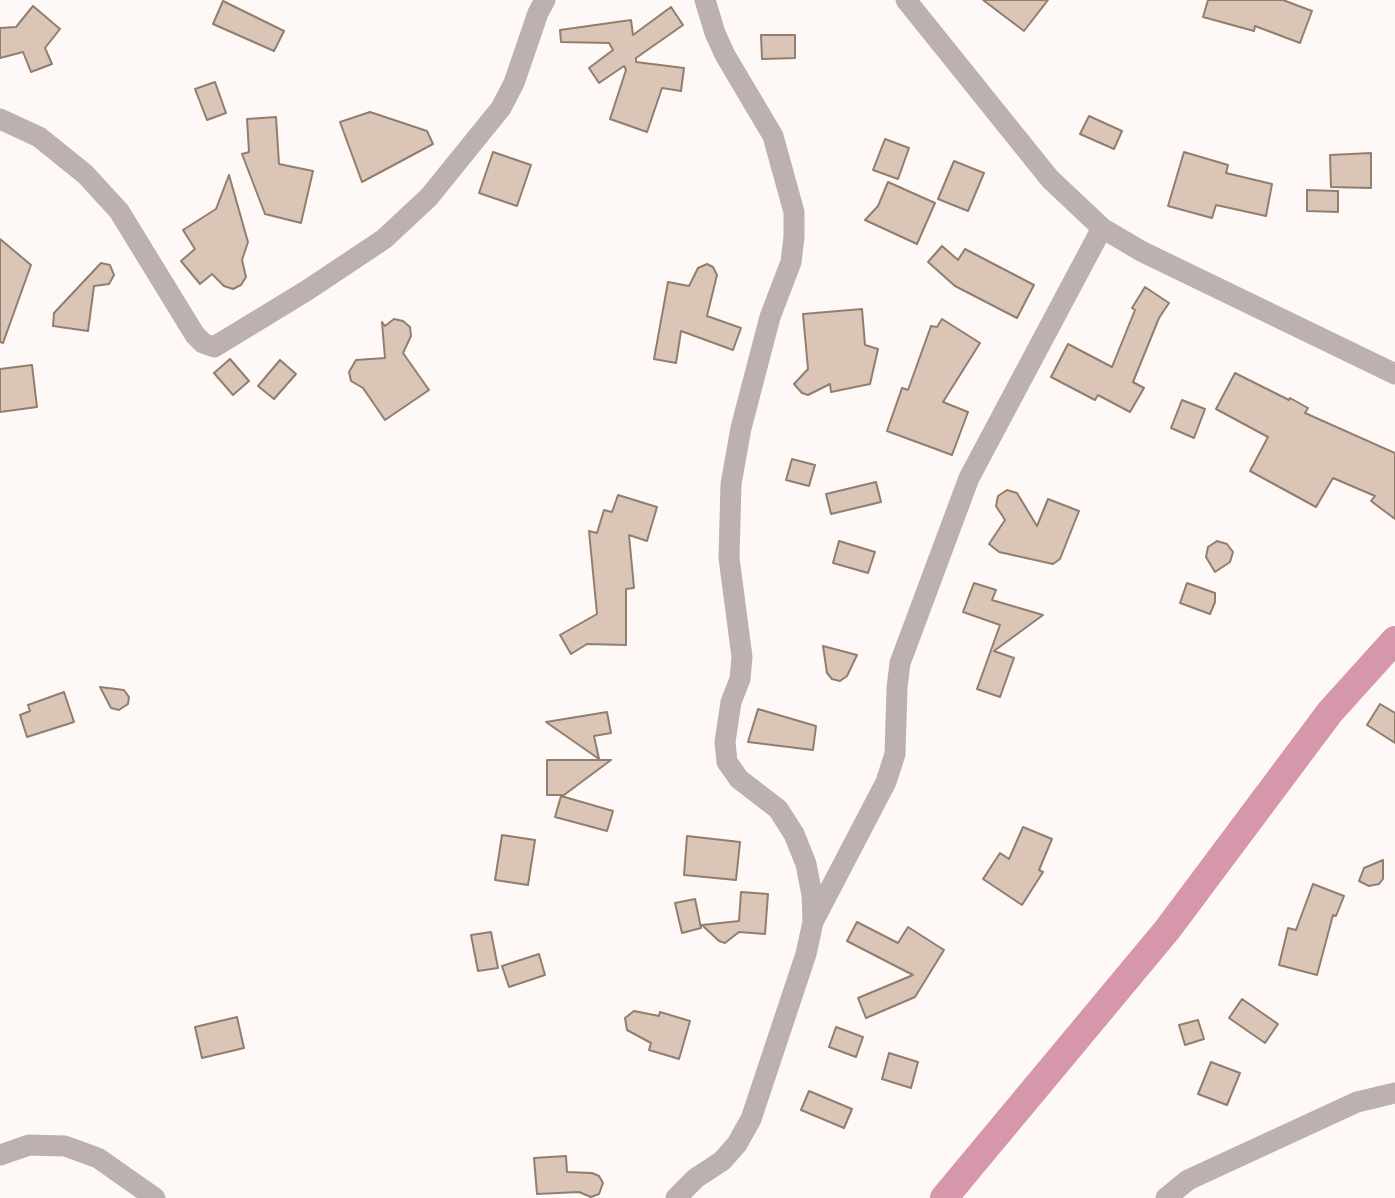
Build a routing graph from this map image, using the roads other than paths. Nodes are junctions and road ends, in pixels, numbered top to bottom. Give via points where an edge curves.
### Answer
1 (545, 0) edge
2 (705, 0) edge
3 (906, 0) edge
4 (0, 119) edge
5 (1102, 228) junction
6 (1395, 374) edge
7 (813, 922) junction
8 (1395, 1093) edge
9 (0, 1155) edge
10 (155, 1198) edge
11 (676, 1198) edge
12 (1166, 1198) edge

1 - 4 street via 501,108 429,197 384,239 214,346 195,335 119,211 85,174 39,137
2 - 7 street via 725,55 773,136 794,212 791,262 770,317 731,484 729,558 741,657 725,742 727,762 739,779 778,809 794,834 806,864
3 - 5 street via 1050,178
5 - 6 street
5 - 7 street via 969,478 900,663 895,754 886,782
7 - 11 street via 751,1119 722,1161
8 - 12 street via 1357,1102 1188,1180
9 - 10 street via 29,1145 65,1146 98,1158

